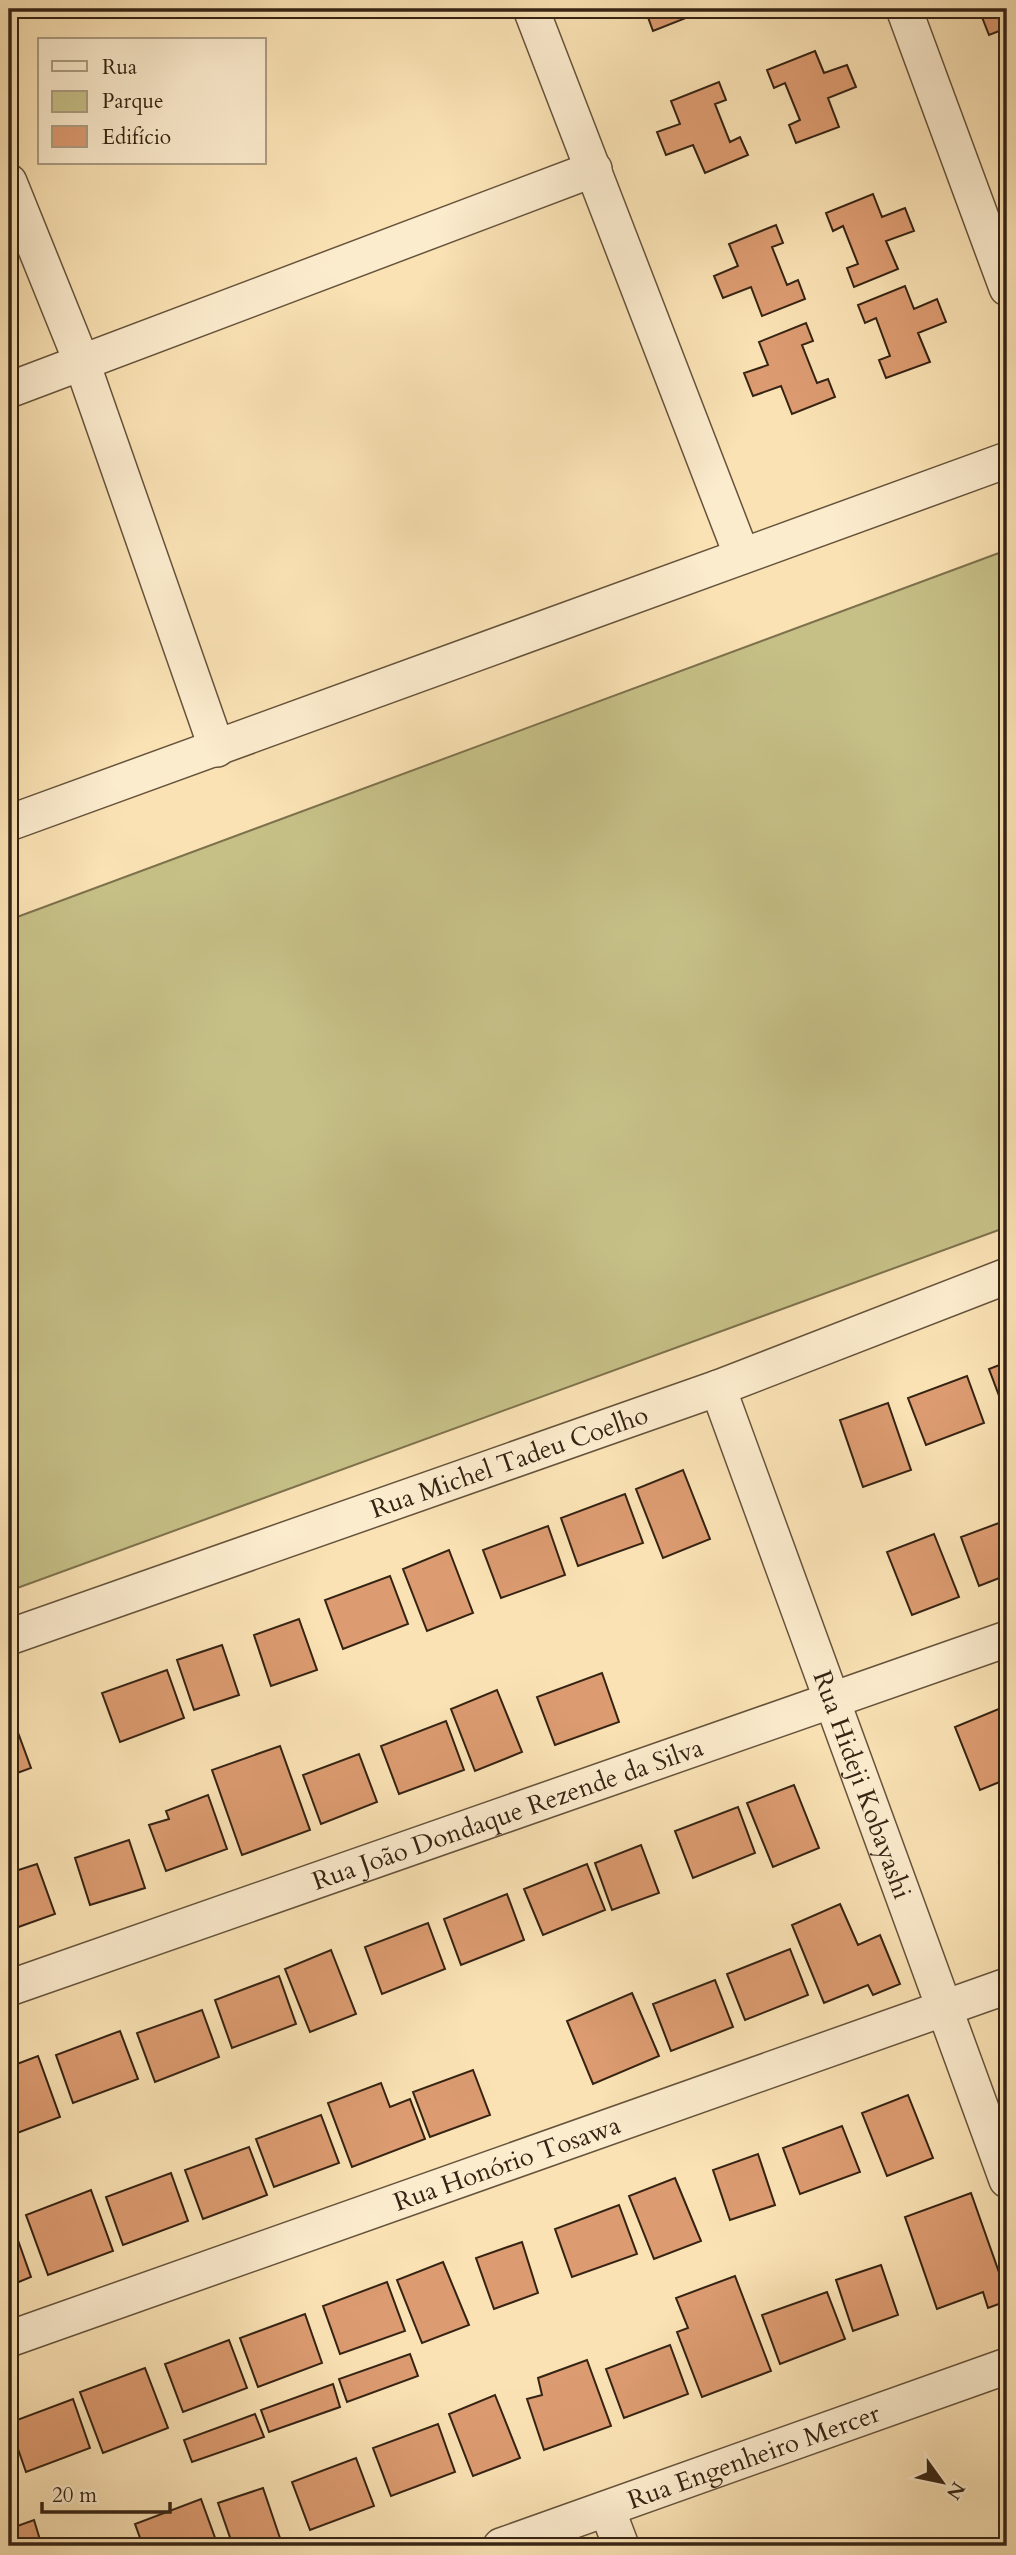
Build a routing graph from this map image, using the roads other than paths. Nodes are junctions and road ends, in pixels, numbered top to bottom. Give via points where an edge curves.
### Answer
1 (531, 9) edge
2 (904, 9) edge
3 (594, 169) junction
4 (9, 182) edge
5 (1007, 288) edge
6 (82, 363) junction
7 (9, 390) edge
8 (1007, 460) edge
9 (742, 556) junction
10 (217, 749) junction
11 (9, 823) edge
12 (1007, 1276) edge
13 (718, 1388) junction
14 (9, 1637) edge
15 (1007, 1639) edge
16 (832, 1698) junction
17 (1007, 1986) edge
18 (9, 1988) edge
19 (945, 2008) junction
20 (1007, 2179) edge
21 (9, 2339) edge
22 (1007, 2366) edge
23 (607, 2509) junction
24 (501, 2546) edge
25 (621, 2546) edge

1 - 3 street
2 - 5 street
3 - 6 street
3 - 9 street
4 - 6 street
6 - 7 street
6 - 10 street
8 - 9 street
9 - 10 street
10 - 11 street
12 - 13 street, Rua Michel Tadeu Coelho
13 - 14 street, Rua Michel Tadeu Coelho
13 - 16 street, Rua Hideji Kobayashi
15 - 16 street, Rua João Dondaque Rezende da Silva
16 - 18 street, Rua João Dondaque Rezende da Silva
16 - 19 street, Rua Hideji Kobayashi
17 - 19 street, Rua Honório Tosawa
19 - 20 street, Rua Hideji Kobayashi
19 - 21 street, Rua Honório Tosawa
22 - 23 street, Rua Engenheiro Mercer
23 - 24 street, Rua Engenheiro Mercer
23 - 25 street

